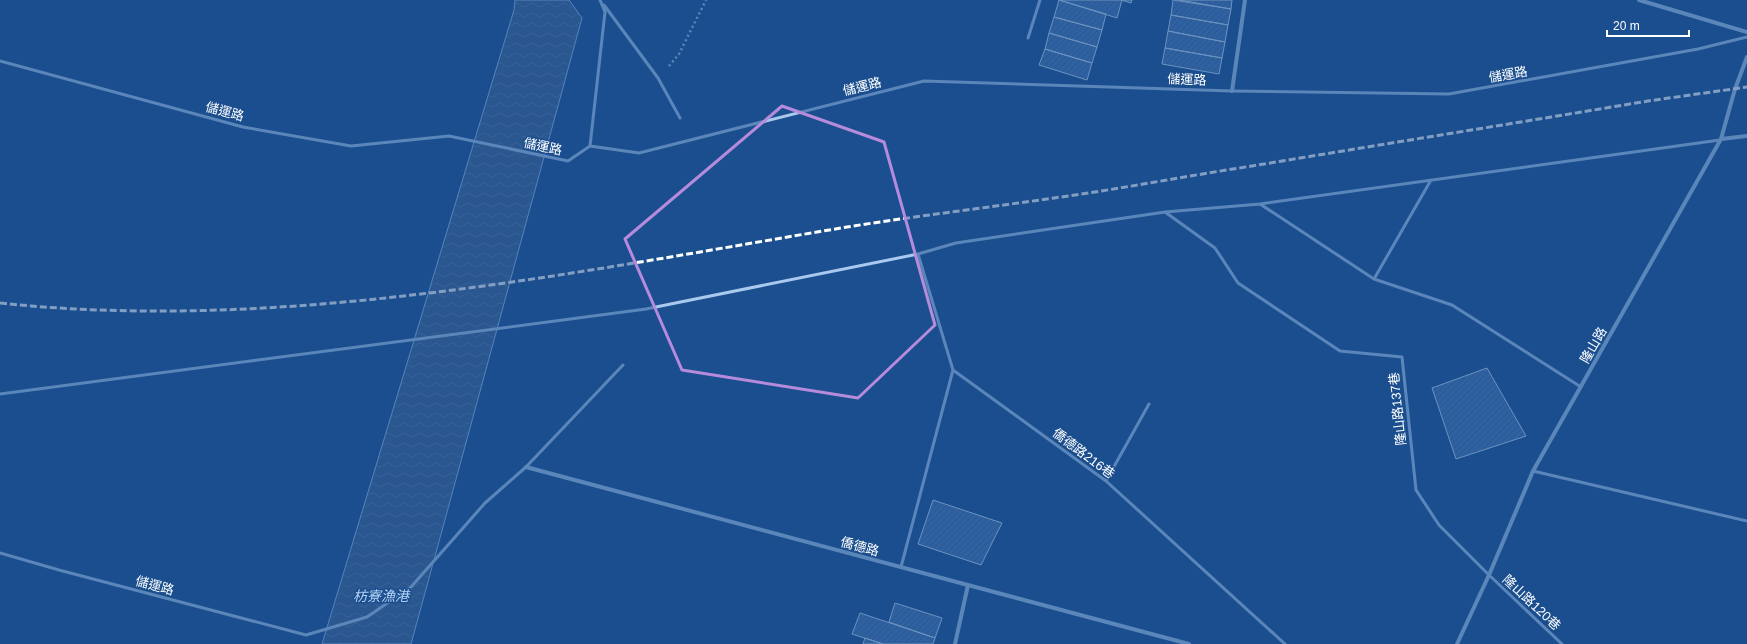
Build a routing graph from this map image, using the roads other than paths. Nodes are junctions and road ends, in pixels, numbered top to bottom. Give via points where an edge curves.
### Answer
1 (1040, 0) edge
2 (1245, 0) edge
3 (1639, 0) edge
4 (601, 1) edge
5 (1747, 32) edge
6 (1747, 36) edge
7 (1028, 38) dead end
8 (1747, 57) edge
9 (0, 61) edge
10 (1232, 91) junction
11 (680, 118) dead end
12 (1747, 136) edge
13 (1722, 139) junction
14 (590, 146) junction
15 (1431, 180) junction
16 (1260, 204) junction
17 (1165, 212) junction
18 (918, 254) junction
19 (1374, 279) junction
20 (623, 365) dead end
21 (953, 370) junction
22 (1581, 388) junction
23 (0, 394) edge
24 (1149, 404) dead end
25 (526, 467) junction
26 (1533, 471) junction
27 (1106, 481) junction
28 (1747, 521) edge
29 (0, 553) edge
30 (902, 568) junction
31 (1489, 576) junction
32 (968, 586) junction
33 (956, 644) edge
34 (1189, 644) edge
35 (1285, 644) edge
36 (1457, 644) edge
37 (1562, 644) edge

1 - 7 lane
2 - 10 street
3 - 5 street
4 - 11 lane via 658,78
4 - 14 lane via 605,12
6 - 10 lane, 儲運路 via 1698,49 1449,94
8 - 13 street, 隆山路 via 1735,89
9 - 14 lane, 儲運路 via 243,127 351,146 449,136 568,161
10 - 14 lane, 儲運路 via 924,81 639,153
12 - 13 street
13 - 15 lane
13 - 22 street, 隆山路
15 - 16 lane
15 - 19 lane
16 - 17 lane
16 - 19 lane
17 - 18 lane via 956,244
17 - 31 lane, 隆山路137巷 via 1216,248 1238,283 1340,351 1402,357 1416,490 1439,525
18 - 21 lane
18 - 23 lane via 646,309
19 - 22 lane via 1452,305
20 - 25 lane
21 - 27 lane, 僑德路216巷
21 - 30 lane
22 - 26 street, 隆山路
24 - 27 lane
25 - 29 lane, 儲運路 via 485,503 411,587 367,617 306,635
25 - 30 street, 僑德路
26 - 28 lane
26 - 31 street, 隆山路
27 - 35 lane, 僑德路216巷
30 - 32 street, 僑德路
31 - 36 street, 隆山路
31 - 37 lane, 隆山路120巷
32 - 33 street
32 - 34 street, 僑德路

